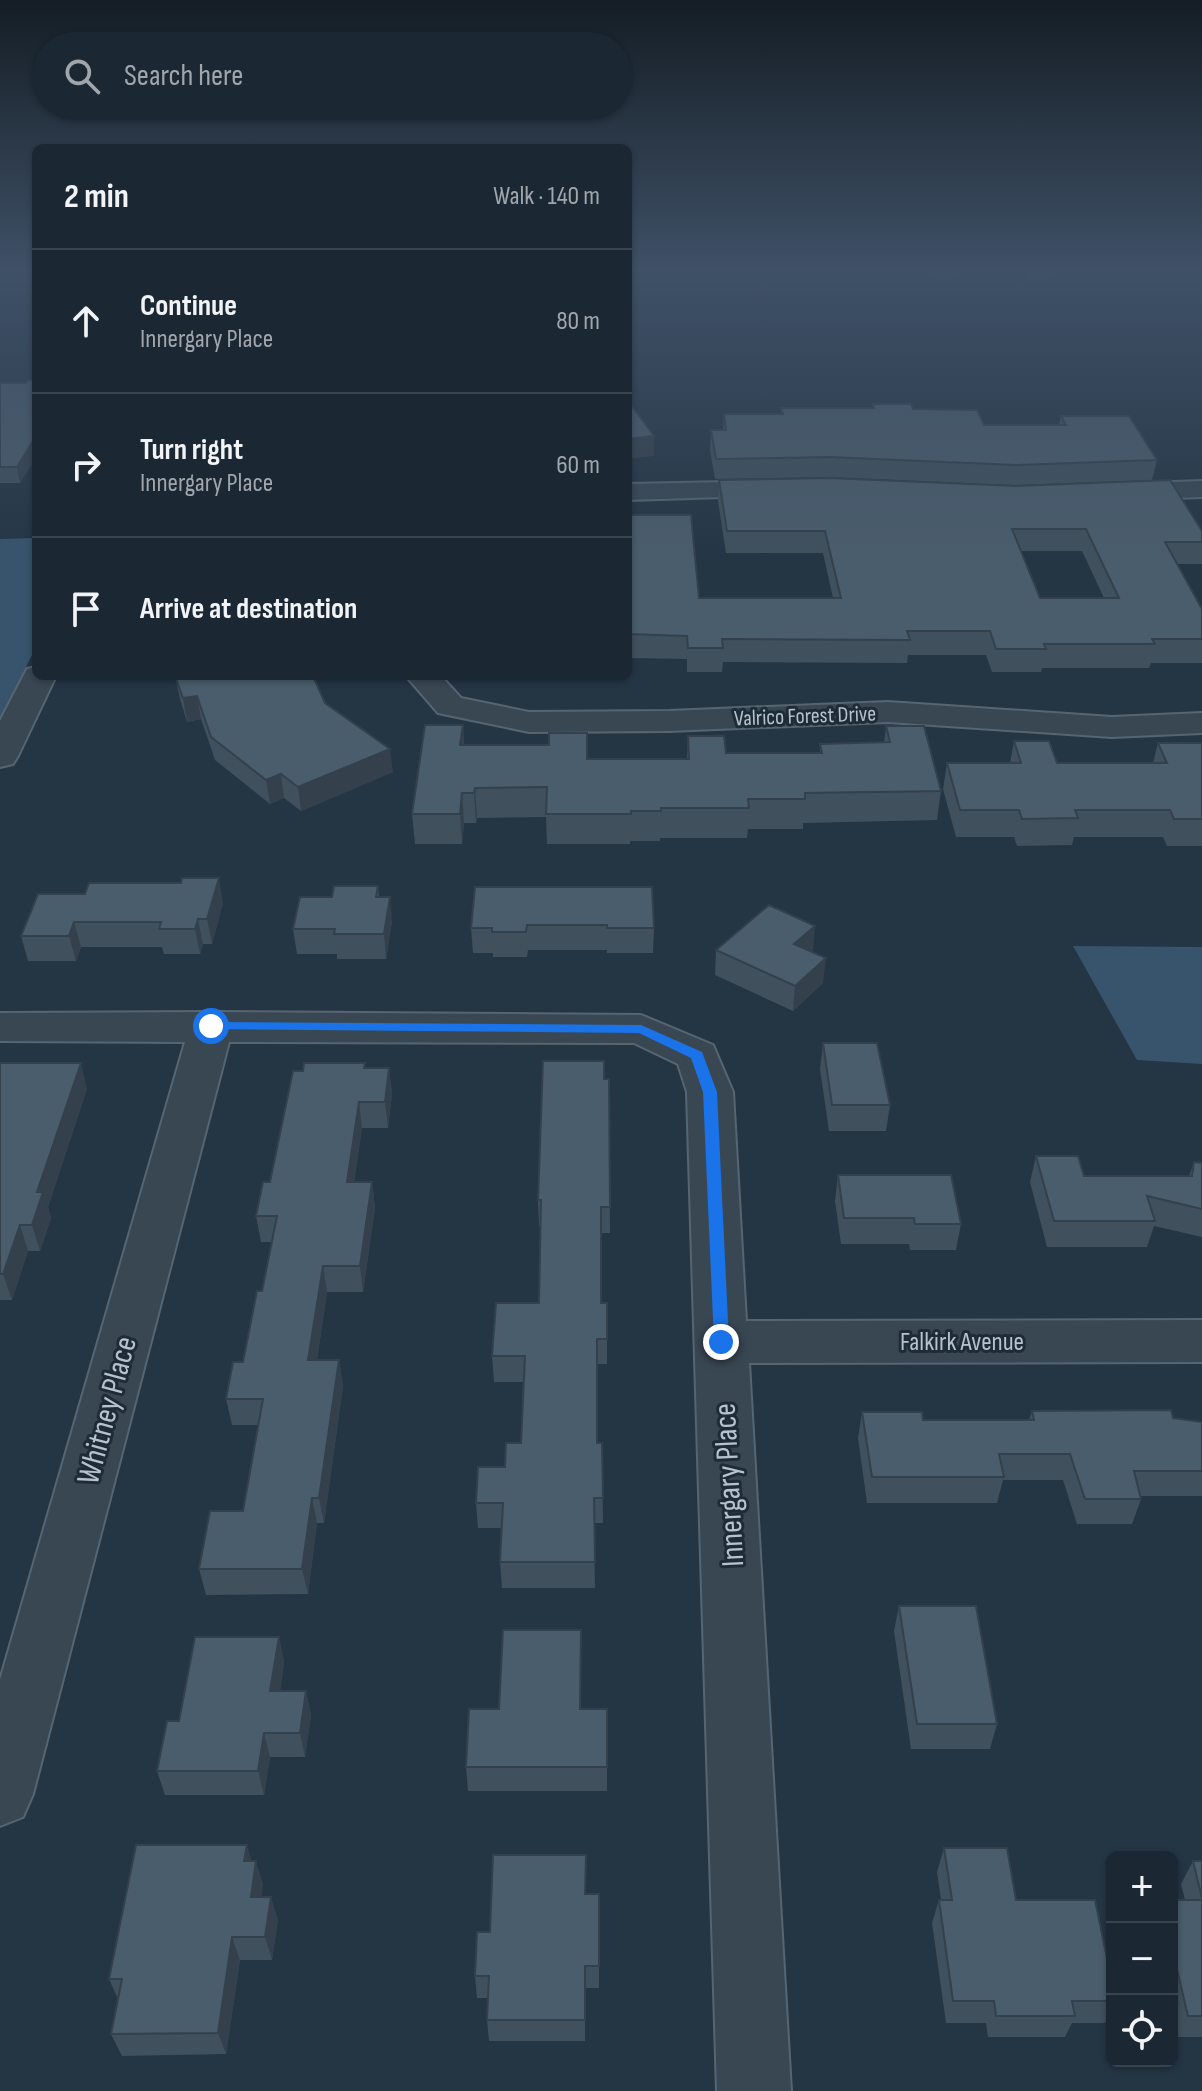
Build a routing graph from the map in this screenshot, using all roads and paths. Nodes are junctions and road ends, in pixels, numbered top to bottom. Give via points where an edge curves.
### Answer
1 (812, 488) edge
2 (1202, 489) edge
3 (632, 492) edge
4 (1092, 493) edge
5 (37, 680) edge
6 (427, 680) edge
7 (1202, 723) edge
8 (0, 756) edge
9 (211, 1026) junction
10 (0, 1027) edge
11 (1202, 1341) edge
12 (721, 1342) junction
13 (0, 1794) edge
14 (754, 2091) edge

1 - 3 street
2 - 4 street
5 - 8 street
6 - 7 street, Valrico Forest Drive via 450,706 529,722 888,712 1112,727
9 - 10 street, Innergary Place
9 - 12 street, Innergary Place via 641,1029 697,1055 710,1092
9 - 13 street, Whitney Place
11 - 12 street, Falkirk Avenue
12 - 14 street, Innergary Place

